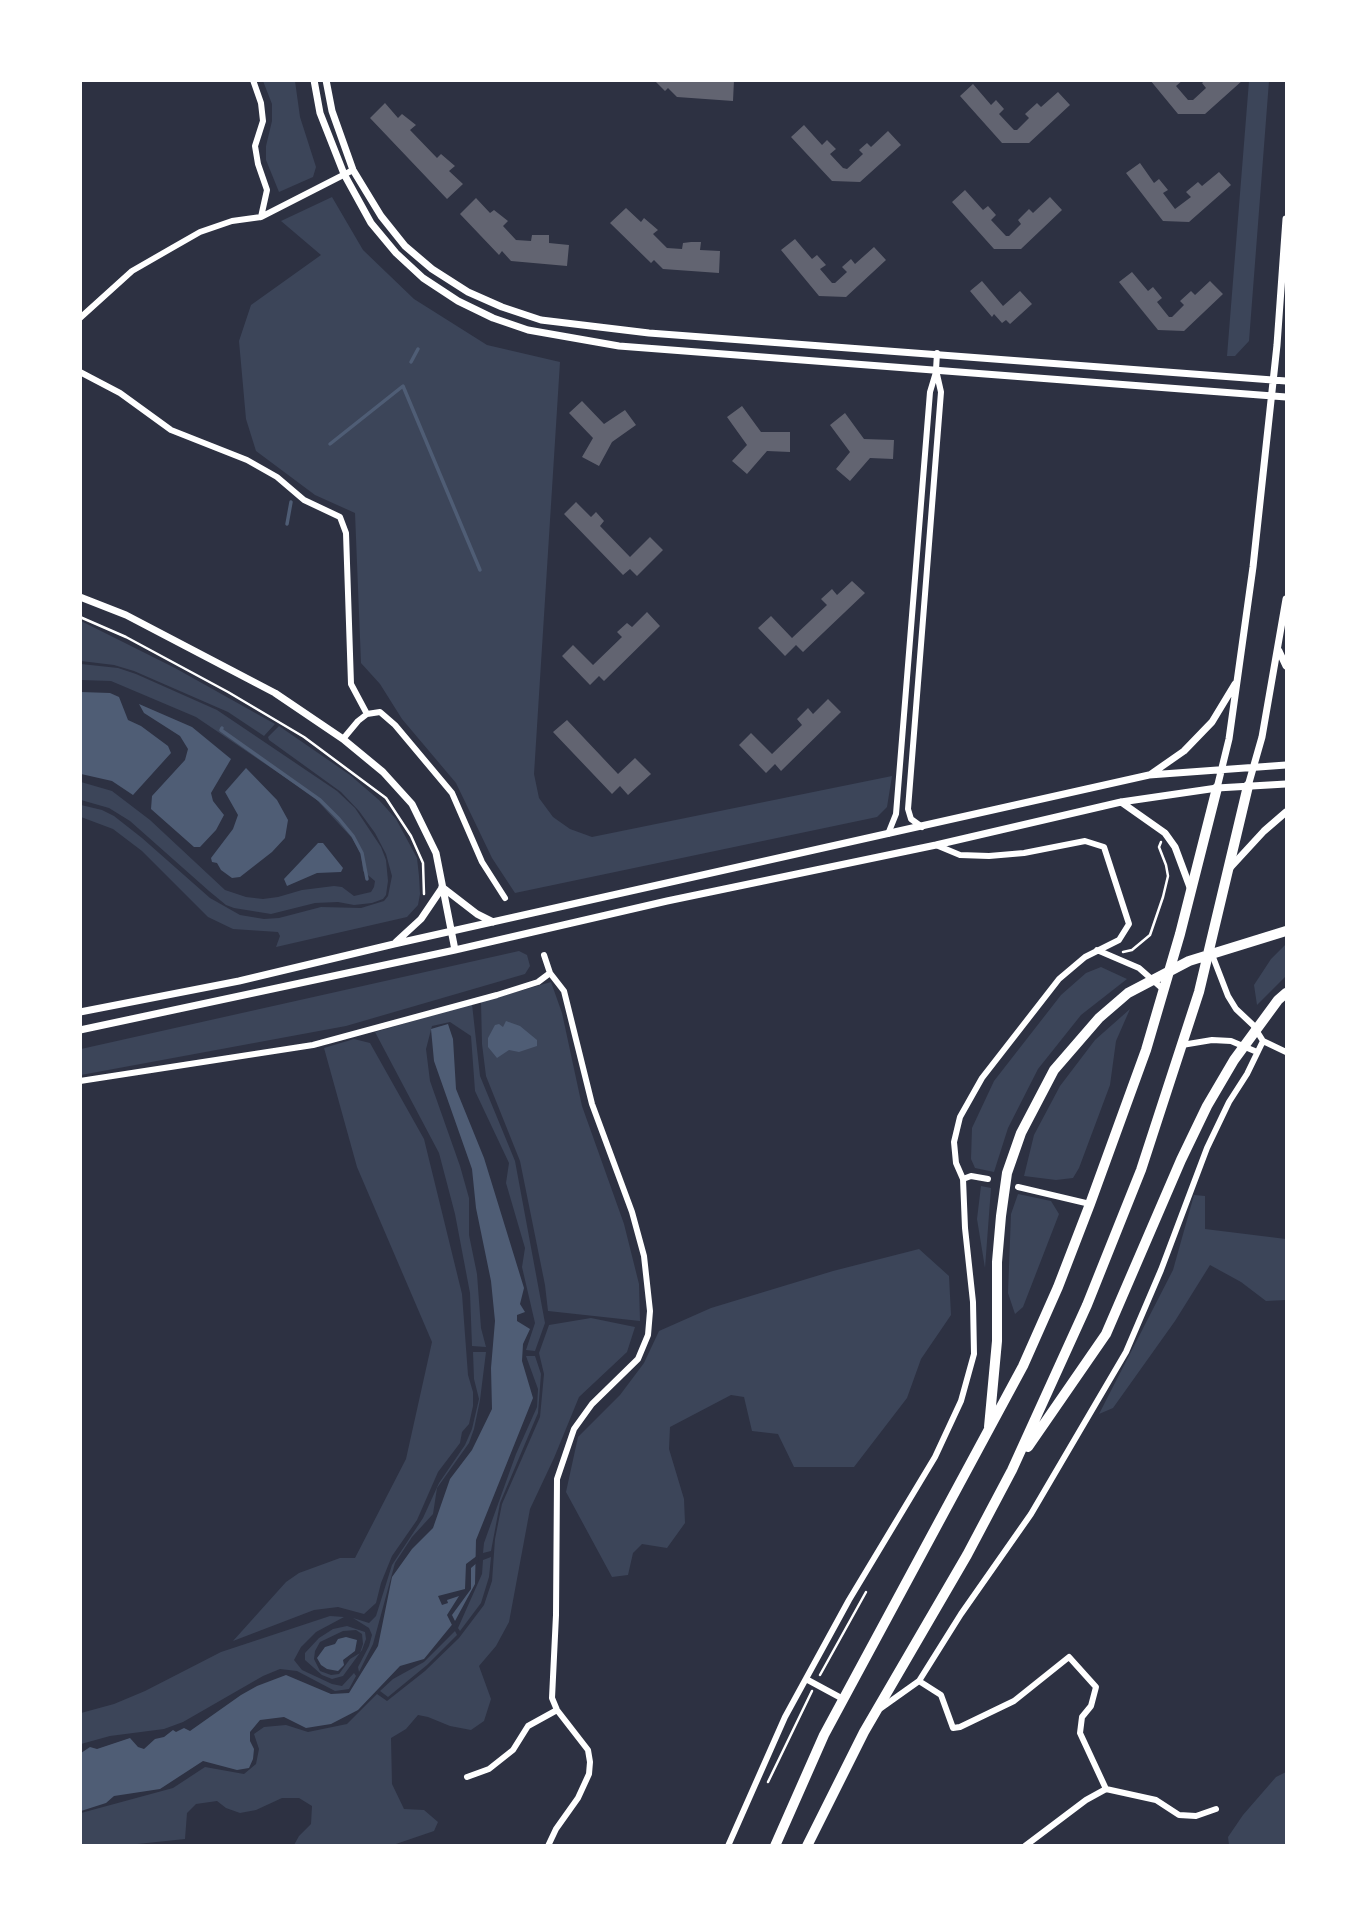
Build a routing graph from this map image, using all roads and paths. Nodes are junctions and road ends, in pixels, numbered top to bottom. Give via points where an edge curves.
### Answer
1 (253, 80) edge
2 (314, 80) edge
3 (326, 80) edge
4 (353, 170) junction
5 (344, 174) junction
6 (261, 217) junction
7 (1286, 219) edge
8 (80, 317) edge
9 (937, 353) junction
10 (936, 370) junction
11 (80, 372) edge
12 (1273, 379) junction
13 (1286, 381) edge
14 (1272, 396) junction
15 (1286, 397) edge
16 (80, 597) edge
17 (1286, 599) edge
18 (80, 617) edge
19 (1279, 650) junction
20 (1286, 666) edge
21 (1237, 681) junction
22 (367, 715) junction
23 (343, 738) junction
24 (1286, 765) edge
25 (1253, 767) junction
26 (1222, 769) junction
27 (1149, 775) junction
28 (1286, 784) edge
29 (1248, 786) junction
30 (1217, 788) junction
31 (1121, 802) junction
32 (1286, 812) edge
33 (922, 827) junction
34 (888, 834) junction
35 (1166, 834) junction
36 (936, 845) junction
37 (1228, 869) junction
38 (442, 887) junction
39 (1191, 890) junction
40 (425, 897) dead end
41 (505, 898) dead end
42 (493, 922) junction
43 (1286, 931) edge
44 (451, 932) junction
45 (394, 944) junction
46 (455, 950) junction
47 (1097, 950) junction
48 (1210, 950) junction
49 (544, 955) dead end
50 (1110, 955) junction
51 (550, 973) junction
52 (1164, 990) junction
53 (1282, 997) edge
54 (80, 1012) edge
55 (80, 1030) edge
56 (1263, 1041) junction
57 (1182, 1045) junction
58 (1257, 1052) junction
59 (1286, 1052) edge
60 (80, 1081) edge
61 (962, 1179) junction
62 (988, 1179) dead end
63 (1017, 1187) dead end
64 (1090, 1205) junction
65 (989, 1431) junction
66 (1012, 1470) junction
67 (867, 1590) dead end
68 (806, 1679) junction
69 (919, 1681) junction
70 (815, 1684) junction
71 (844, 1699) junction
72 (557, 1710) junction
73 (876, 1712) junction
74 (467, 1777) dead end
75 (765, 1787) dead end
76 (1106, 1789) junction
77 (1216, 1809) dead end
78 (548, 1846) edge
79 (728, 1846) edge
80 (775, 1846) edge
81 (807, 1846) edge
82 (1025, 1846) edge

1 - 6 street via 263,121 255,146 267,190
2 - 5 street via 320,113
3 - 4 street
4 - 5 street
4 - 9 street via 381,216 405,246 432,269 468,292 541,320 649,333
5 - 6 street
5 - 10 street via 371,223 424,278 458,301 528,330 619,346
6 - 8 street via 232,221 191,238 132,271
7 - 12 street
9 - 10 street
9 - 12 street
10 - 14 street
10 - 33 street via 941,392 908,809 911,819
10 - 34 street via 929,406 896,814
11 - 22 street via 120,393 171,430 247,460 304,500 340,517 346,533 351,684
12 - 13 street
12 - 14 street
14 - 15 street
14 - 21 street
16 - 23 street via 127,615 275,693
17 - 19 street
18 - 40 path via 238,698 303,737 386,798 423,863
19 - 20 street
19 - 25 street
21 - 26 street
21 - 27 street via 1212,722 1184,751
22 - 23 street
22 - 41 street via 380,712 395,724 452,793 482,862
23 - 38 street via 412,804 436,853
24 - 25 street
25 - 26 street
25 - 29 street
26 - 27 street
26 - 30 street
27 - 33 street
28 - 29 street
29 - 30 street
29 - 37 highway
30 - 31 street
30 - 39 highway
31 - 35 street
31 - 36 street
32 - 37 street
33 - 34 street
34 - 42 street
35 - 39 street
35 - 50 path via 1159,847 1168,876 1150,936 1132,950
36 - 46 street
36 - 47 street via 960,855 989,856 1085,841 1104,847 1129,924 1119,940
37 - 48 highway
38 - 42 street
38 - 44 street
38 - 45 street via 421,919
39 - 52 highway
42 - 44 street
43 - 65 highway via 1189,961 1128,993 1099,1018 1054,1070 1021,1133 1007,1173 997,1262 997,1341
44 - 45 street
44 - 46 street
45 - 54 street
46 - 55 street
47 - 50 street
47 - 61 street via 1059,979 976,1087 960,1116 954,1142
48 - 56 street via 1227,996
48 - 57 highway
49 - 51 street
50 - 52 street via 1139,968
51 - 60 street via 497,995 313,1045
51 - 72 street via 564,990 592,1104 632,1212 644,1256 650,1311 648,1335 638,1359 592,1404 574,1429 557,1479 551,1685
52 - 64 highway
53 - 66 highway via 1234,1060 1207,1106 1106,1334
56 - 58 street
56 - 59 street
57 - 58 street via 1231,1041
57 - 66 highway via 1128,1205
58 - 69 street via 1207,1148 1126,1352 1031,1514
61 - 62 street
61 - 68 street via 974,1354 961,1401 935,1457
63 - 64 street
64 - 65 highway via 1023,1366
65 - 71 highway
66 - 73 highway
67 - 70 path
68 - 70 street
68 - 79 street
69 - 73 street
69 - 76 street via 941,1695 953,1728 960,1727 1014,1700 1069,1657 1096,1687 1080,1732
70 - 71 street
70 - 75 path
71 - 80 highway
72 - 74 street via 528,1726 513,1750 489,1769
72 - 78 street via 588,1750 590,1762 578,1798
73 - 81 highway
76 - 77 street via 1156,1800 1179,1815 1196,1816
76 - 82 street

